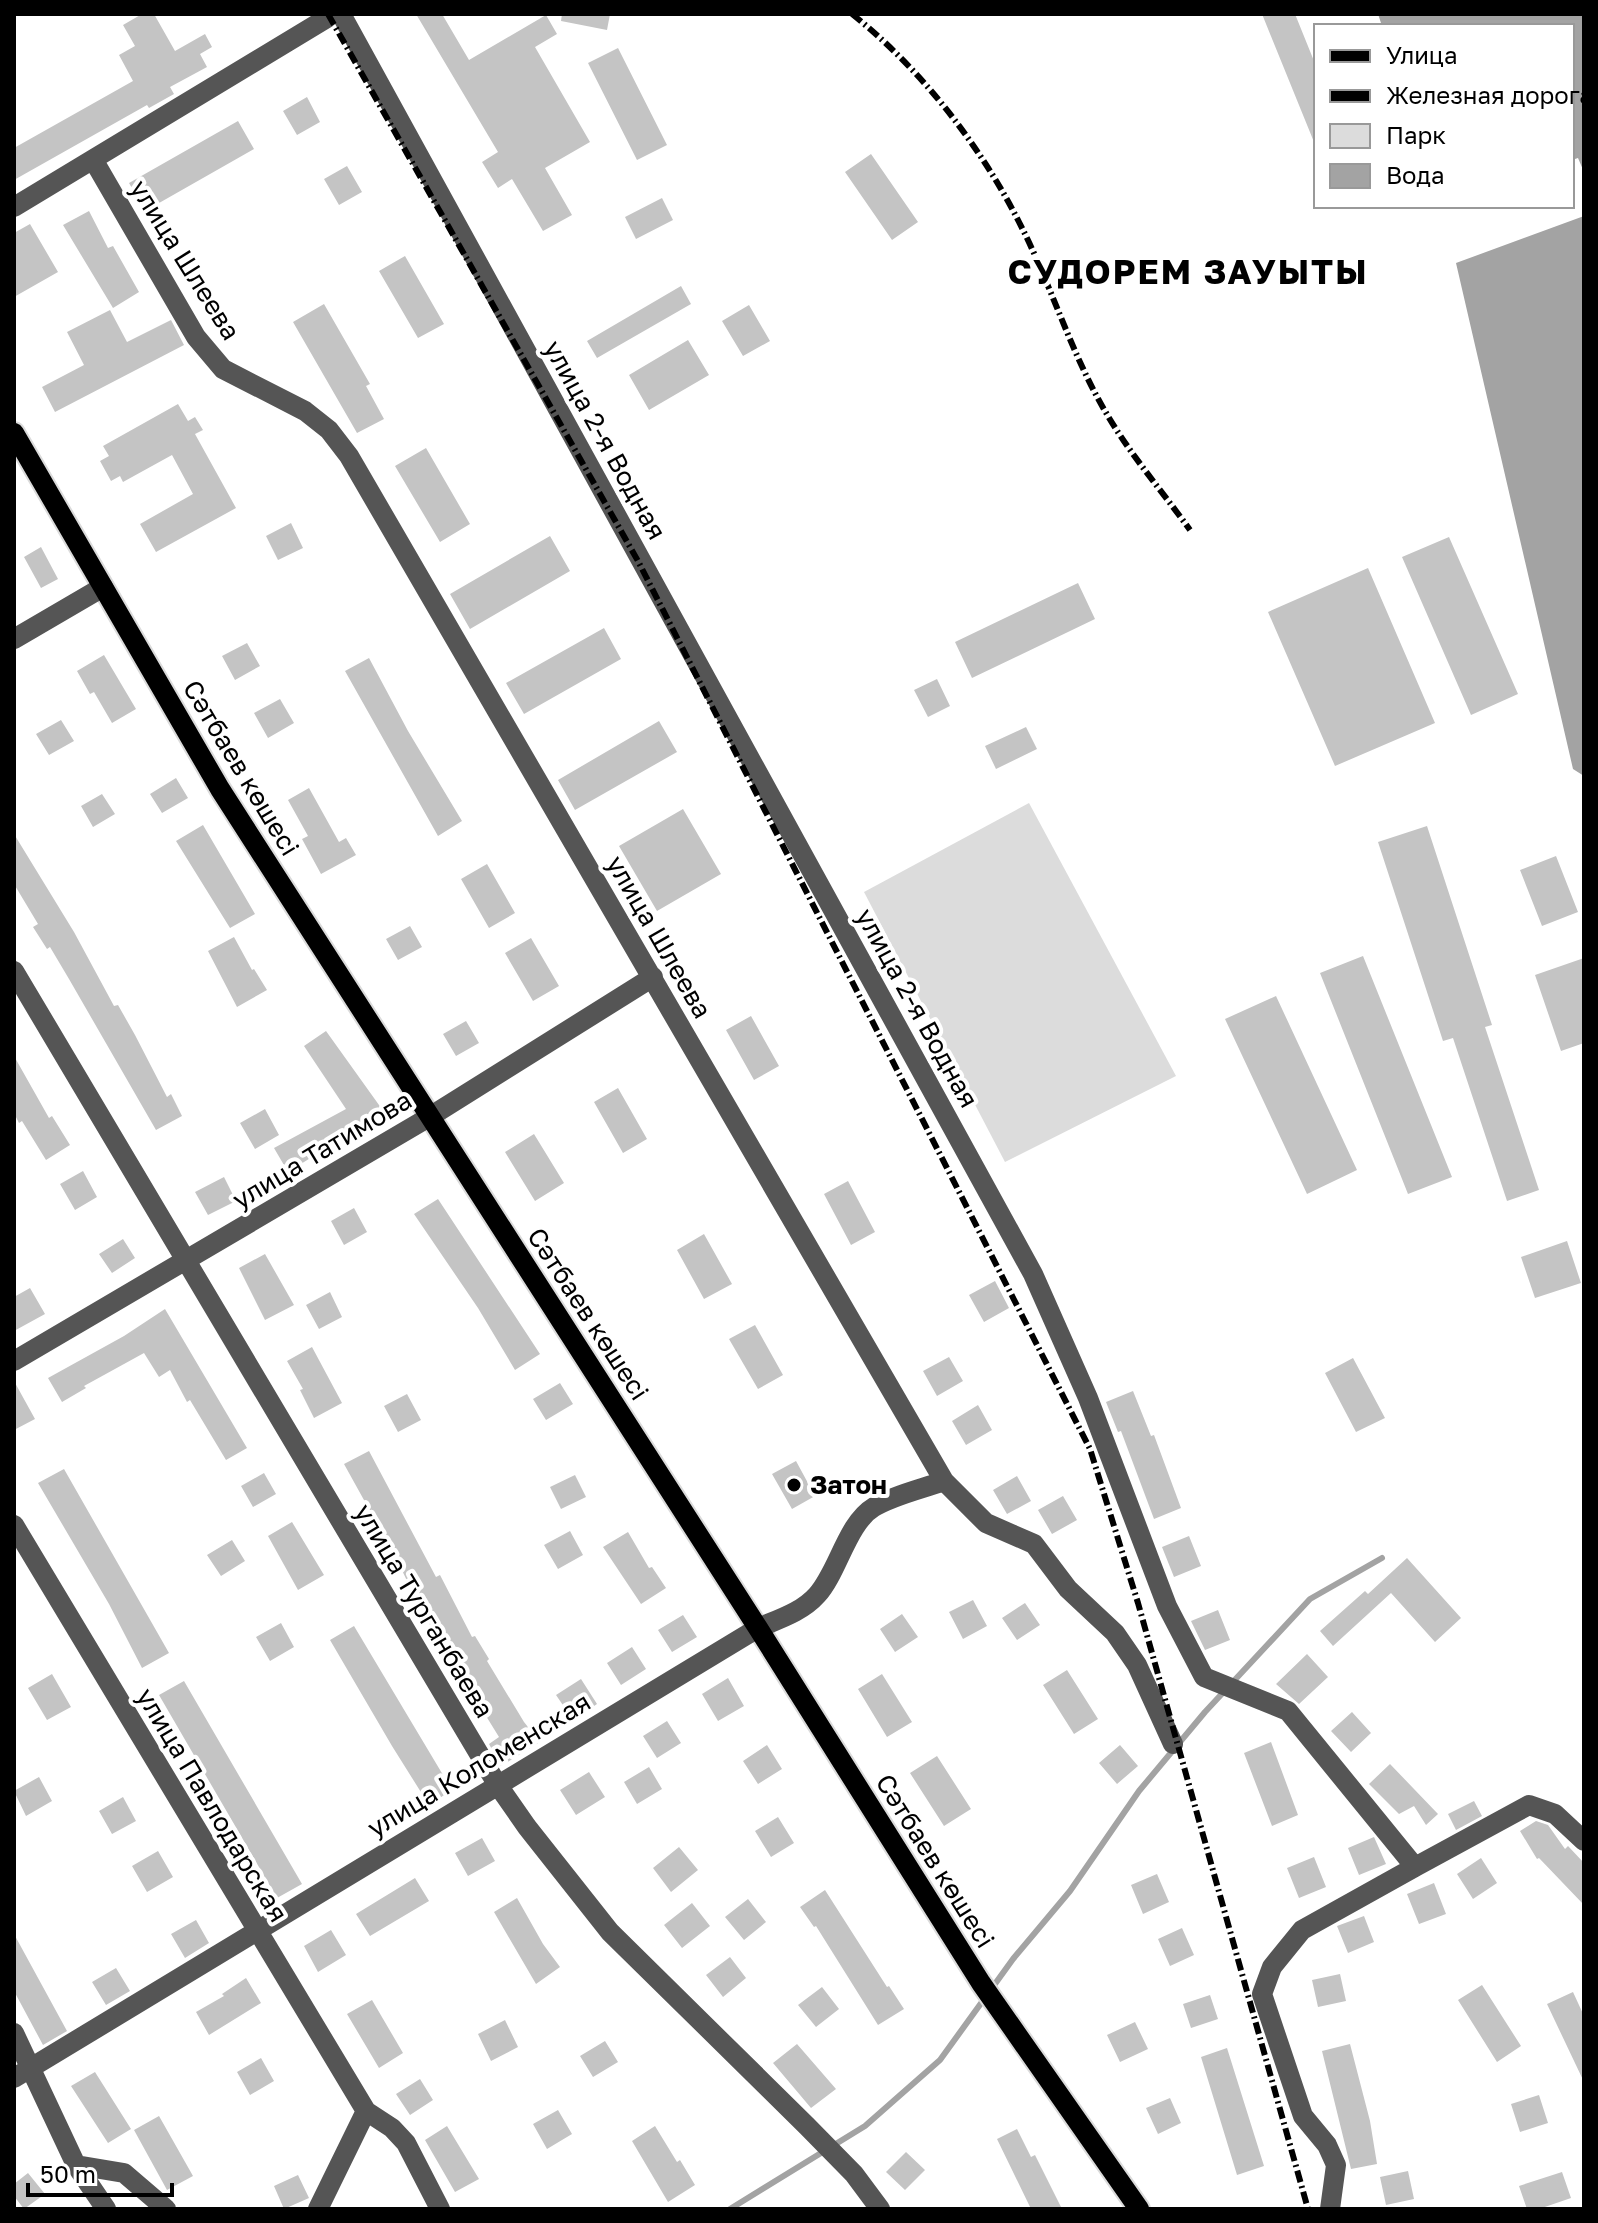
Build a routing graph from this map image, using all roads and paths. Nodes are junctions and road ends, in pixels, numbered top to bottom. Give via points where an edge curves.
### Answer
1 (332, 15) edge
2 (94, 161) junction
3 (14, 207) edge
4 (14, 433) edge
5 (103, 587) junction
6 (14, 639) edge
7 (14, 971) edge
8 (653, 977) junction
9 (431, 1116) junction
10 (186, 1261) junction
11 (14, 1361) edge
12 (944, 1481) junction
13 (14, 1525) edge
14 (758, 1628) junction
15 (1173, 1744) dead end
16 (497, 1784) junction
17 (1584, 1841) edge
18 (1415, 1867) junction
19 (257, 1931) junction
20 (14, 2033) edge
21 (19, 2070) edge
22 (366, 2111) junction
23 (76, 2165) junction
24 (106, 2209) edge
25 (166, 2209) edge
26 (318, 2209) edge
27 (440, 2209) edge
28 (880, 2209) edge
29 (1139, 2209) edge
30 (1330, 2209) edge

1 - 2 street
1 - 18 street, улица 2-я Водная via 1033,1274 1088,1398 1167,1606 1204,1677 1288,1711
2 - 3 street
2 - 8 street, улица Шлеева via 196,337 223,369 305,411 349,456
4 - 5 main road, Сәтбаев көшесі
5 - 6 street
5 - 9 main road, Сәтбаев көшесі via 220,789
7 - 10 street, улица Турганбаева
8 - 9 street, улица Татимова
8 - 12 street, улица Шлеева
9 - 10 street, улица Татимова
9 - 14 main road, Сәтбаев көшесі
10 - 11 street, улица Татимова
10 - 16 street, улица Турганбаева
12 - 14 street, улица Коломенская via 873,1507 814,1598
12 - 15 street, улица Шлеева via 986,1523 1034,1544 1068,1589 1115,1633 1137,1665
13 - 19 street, улица Павлодарская
14 - 16 street, улица Коломенская
14 - 29 main road, Сәтбаев көшесі via 981,1983
16 - 19 street, улица Коломенская
16 - 28 street, улица Турганбаева via 610,1932 854,2174
17 - 18 street via 1555,1814 1529,1805
18 - 30 street via 1302,1930 1272,1967 1262,1994 1303,2116 1336,2165
19 - 21 street, улица Коломенская
19 - 22 street, улица Павлодарская
20 - 21 street
21 - 23 street
22 - 26 street
22 - 27 street, улица Павлодарская via 406,2143
23 - 24 street
23 - 25 street via 124,2173

